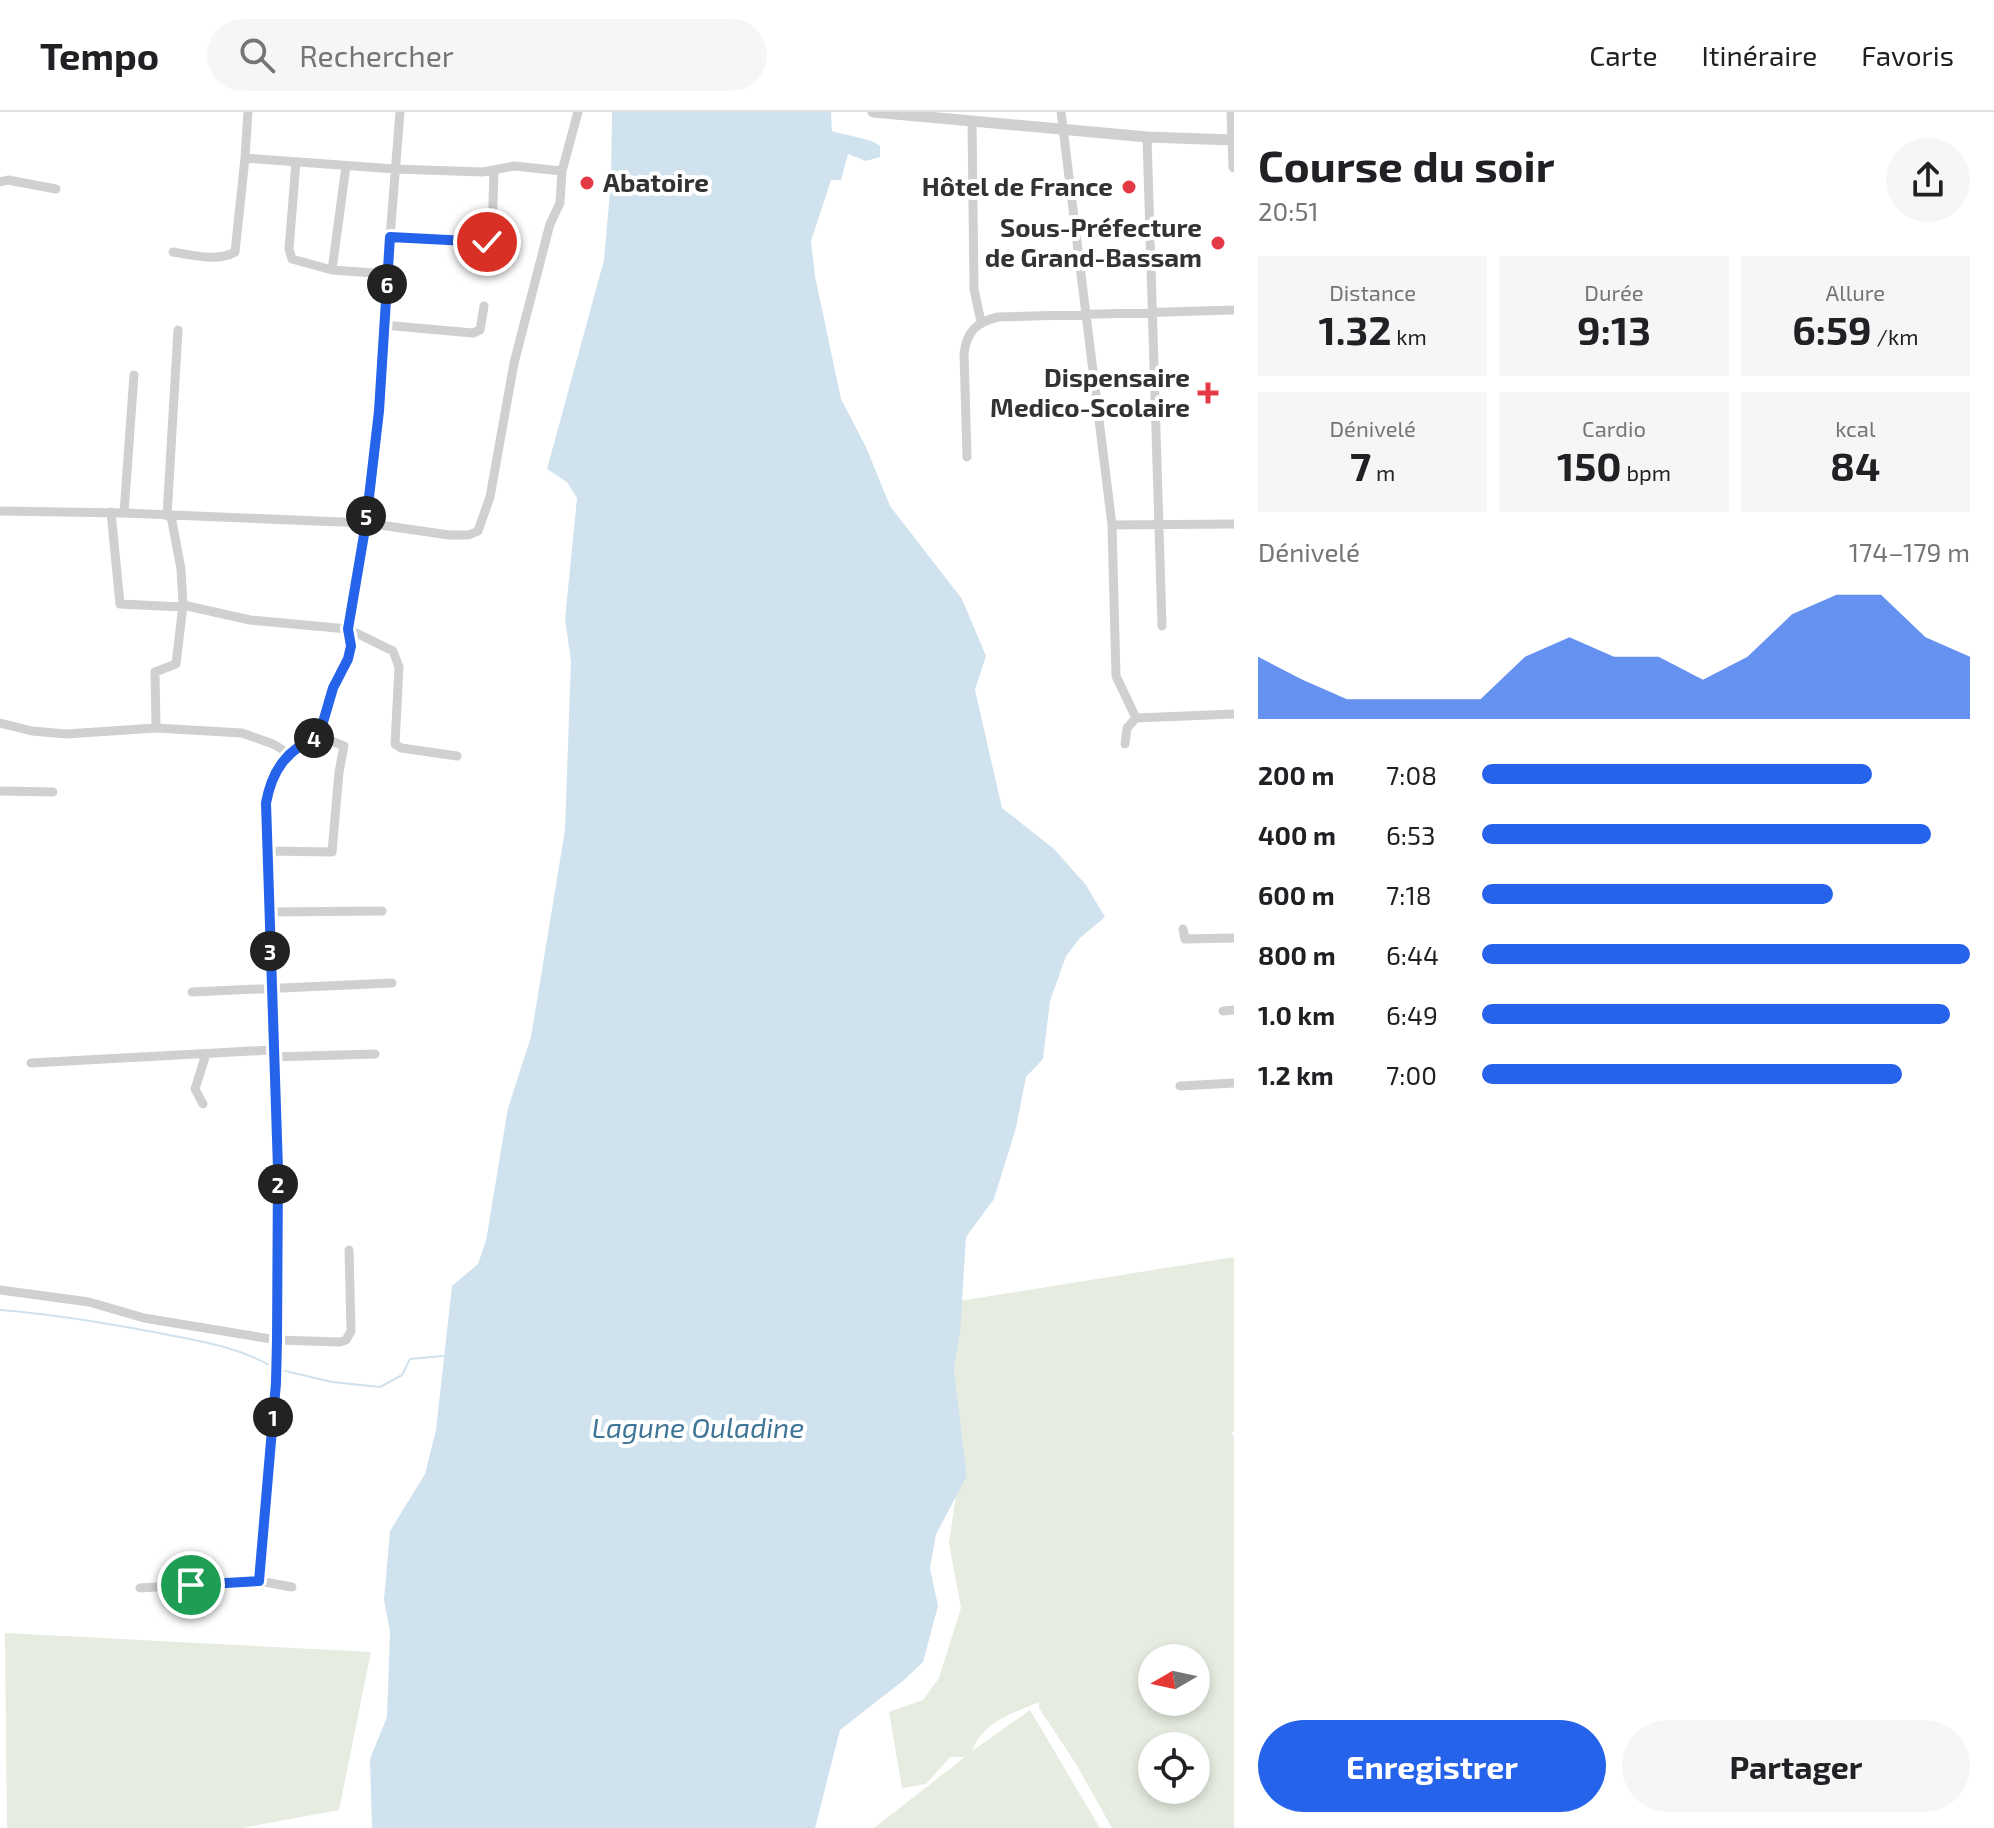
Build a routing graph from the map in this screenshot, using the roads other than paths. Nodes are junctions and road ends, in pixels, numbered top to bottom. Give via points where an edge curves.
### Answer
1 (248, 112) edge
2 (400, 112) edge
3 (578, 112) edge
4 (873, 112) edge
5 (1061, 112) edge
6 (1232, 112) edge
7 (994, 117) edge
8 (972, 120) junction
9 (1063, 129) junction
10 (1147, 137) junction
11 (1233, 140) edge
12 (245, 158) junction
13 (296, 162) junction
14 (346, 166) junction
15 (1234, 167) edge
16 (395, 169) junction
17 (494, 170) junction
18 (562, 171) junction
19 (0, 182) edge
20 (56, 189) dead end
21 (390, 237) junction
22 (173, 252) dead end
23 (332, 270) junction
24 (388, 274) junction
25 (484, 306) dead end
26 (1234, 310) edge
27 (1153, 313) junction
28 (1086, 315) junction
29 (981, 322) junction
30 (383, 325) junction
31 (178, 330) dead end
32 (134, 375) dead end
33 (967, 457) dead end
34 (0, 511) edge
35 (111, 512) junction
36 (124, 513) junction
37 (169, 516) junction
38 (366, 523) junction
39 (1234, 524) edge
40 (1112, 525) junction
41 (1158, 526) junction
42 (183, 606) junction
43 (1162, 626) dead end
44 (348, 629) junction
45 (1234, 714) edge
46 (1136, 718) junction
47 (0, 723) edge
48 (156, 728) junction
49 (319, 736) junction
50 (1125, 744) dead end
51 (288, 753) junction
52 (457, 756) dead end
53 (0, 791) edge
54 (53, 792) dead end
55 (269, 851) junction
56 (382, 911) dead end
57 (270, 912) junction
58 (1183, 929) dead end
59 (1234, 938) edge
60 (392, 983) dead end
61 (270, 988) junction
62 (192, 992) dead end
63 (1234, 1010) edge
64 (1223, 1011) dead end
65 (206, 1054) junction
66 (272, 1054) junction
67 (375, 1054) dead end
68 (31, 1063) dead end
69 (1234, 1083) edge
70 (1180, 1086) dead end
71 (203, 1104) dead end
72 (349, 1250) dead end
73 (0, 1290) edge
74 (277, 1340) junction
75 (259, 1581) junction
76 (292, 1587) dead end
77 (140, 1588) dead end

1 - 12 street
2 - 16 street
3 - 18 street
4 - 8 street
5 - 9 street
6 - 11 street
7 - 8 street
7 - 9 street
8 - 29 street via 974,289
9 - 10 street
9 - 28 street
10 - 11 street
10 - 27 street
11 - 15 street
12 - 13 street
12 - 22 street via 235,252 213,257
13 - 14 street
13 - 23 street via 290,256
14 - 16 street
14 - 23 street
16 - 17 street
16 - 21 street
17 - 18 street via 514,166
17 - 21 street via 492,237 487,242
18 - 38 street via 560,203 514,363 490,497 478,531 449,535
19 - 20 street
21 - 24 street
23 - 24 street
24 - 30 street
25 - 30 street via 477,333
26 - 27 street
27 - 28 street
27 - 41 street
28 - 29 street
28 - 40 street
29 - 33 street via 966,339 964,353
30 - 38 street
31 - 37 street
32 - 36 street
34 - 35 street
35 - 36 street
35 - 42 street via 120,604
36 - 37 street
37 - 38 street
37 - 42 street
38 - 44 street
39 - 41 street
40 - 41 street
40 - 46 street via 1116,676
41 - 43 street
42 - 44 street via 250,620
42 - 48 street via 176,664 155,672
44 - 49 street via 348,659
44 - 52 street via 398,657 395,744
45 - 46 street
46 - 50 street via 1127,728
47 - 48 street via 66,734
48 - 51 street via 242,733
49 - 51 street
49 - 55 street via 344,746 332,852
51 - 55 street via 272,777 267,797
53 - 54 street
55 - 57 street
56 - 57 street
57 - 61 street
58 - 59 street via 1185,939
60 - 61 street
61 - 62 street
61 - 66 street
63 - 64 street
65 - 66 street
65 - 68 street
65 - 71 street via 195,1089
66 - 67 street
66 - 74 street
69 - 70 street
72 - 74 street via 353,1312 346,1340
73 - 74 street via 99,1303 144,1318
74 - 75 street
75 - 76 street
75 - 77 street

